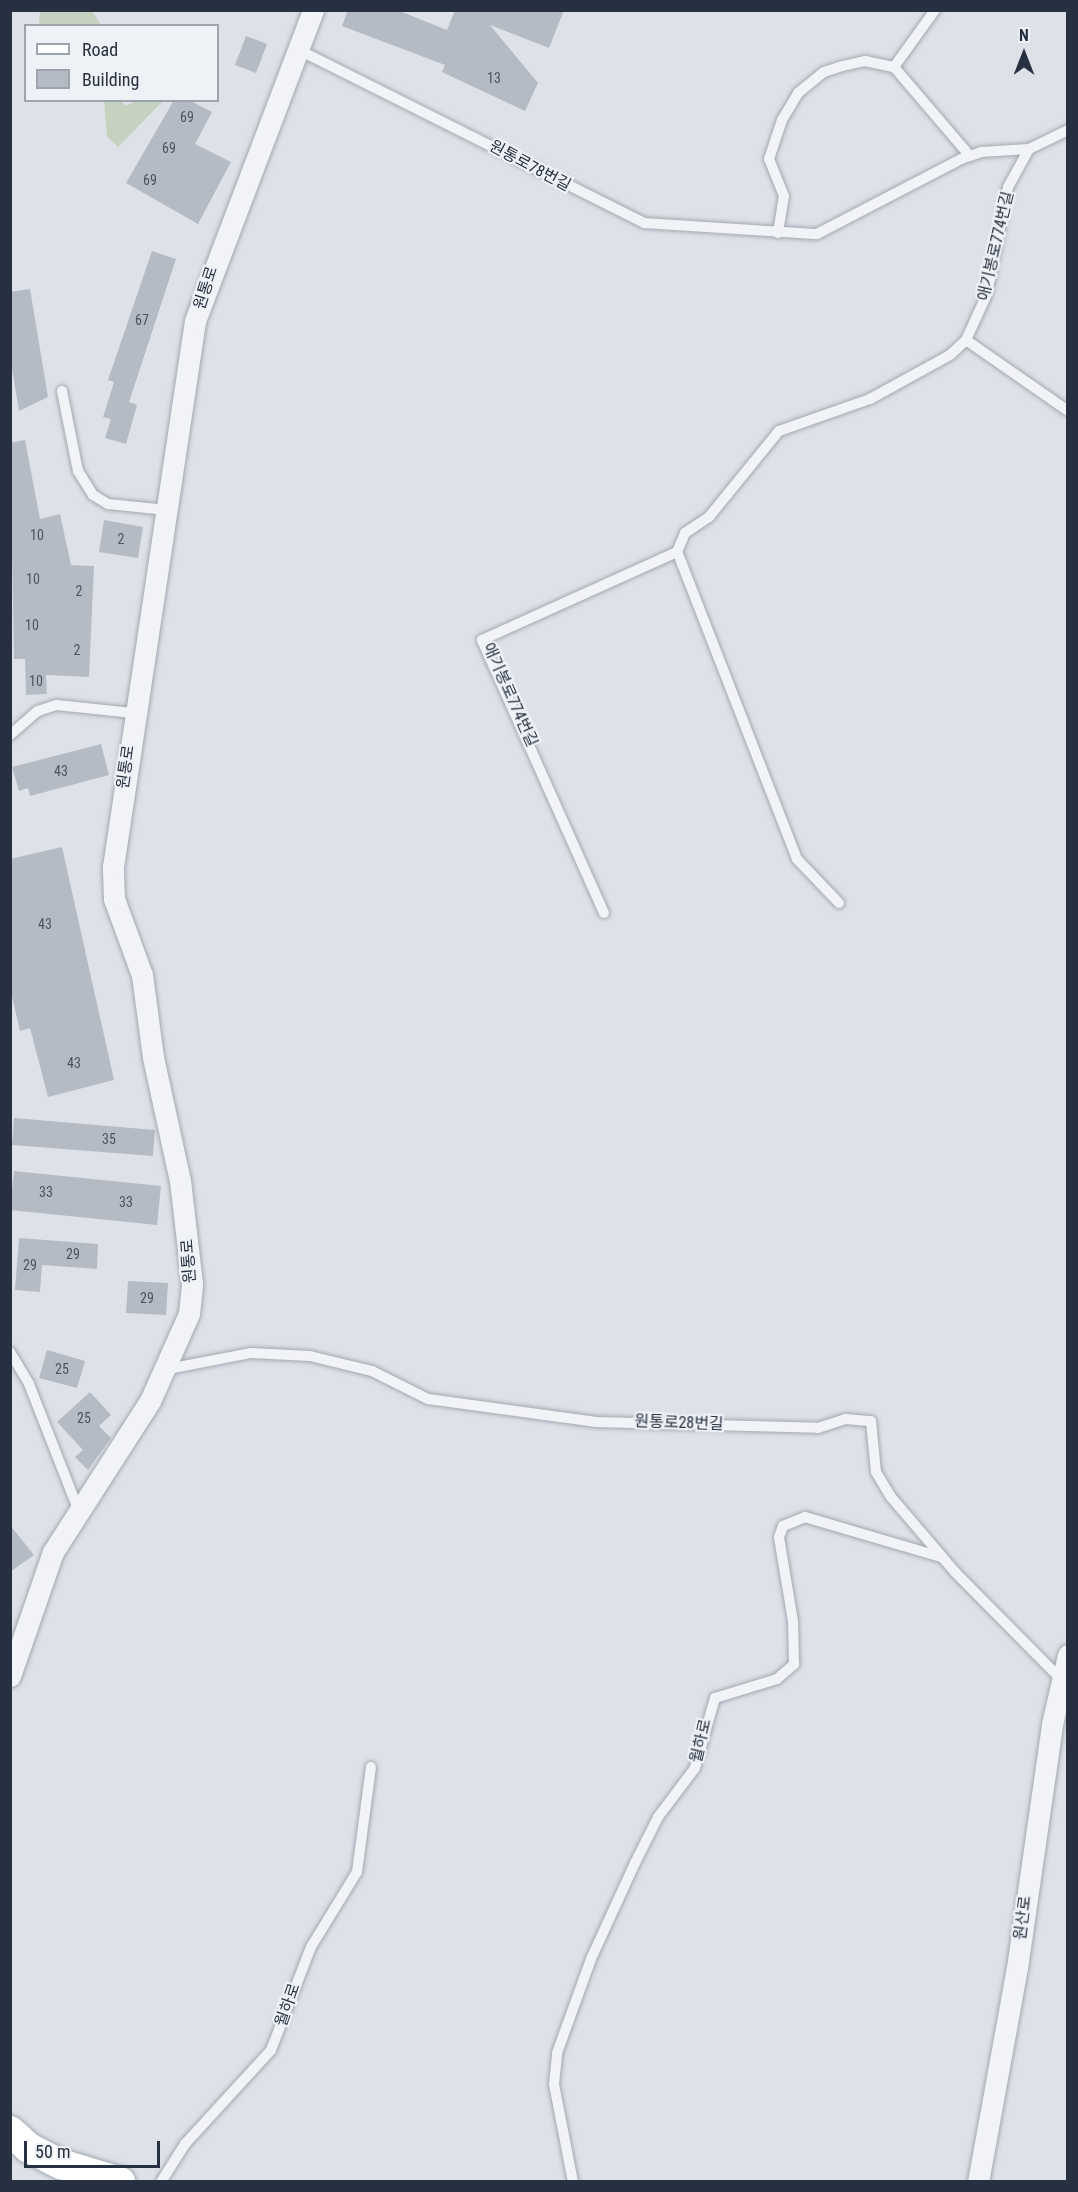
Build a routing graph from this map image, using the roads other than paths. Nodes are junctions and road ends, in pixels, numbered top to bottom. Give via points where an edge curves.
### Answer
1 (313, 10) edge
2 (935, 10) edge
3 (297, 48) junction
4 (894, 67) junction
5 (1068, 130) edge
6 (1029, 149) junction
7 (970, 156) junction
8 (778, 233) junction
9 (966, 340) junction
10 (62, 391) dead end
11 (1068, 411) edge
12 (167, 510) junction
13 (677, 552) junction
14 (133, 713) junction
15 (10, 735) edge
16 (839, 903) dead end
17 (604, 913) dead end
18 (10, 1352) edge
19 (168, 1369) junction
20 (78, 1509) junction
21 (942, 1557) junction
22 (1068, 1655) edge
23 (10, 1676) edge
24 (1060, 1678) junction
25 (371, 1767) dead end
26 (10, 2131) edge
27 (120, 2181) edge
28 (161, 2181) edge
29 (573, 2181) edge
30 (978, 2181) edge

1 - 3 street, 원통로
2 - 4 lane
3 - 8 lane, 원통로78번길 via 629,218 679,227
3 - 12 street, 원통로 via 195,321
4 - 7 lane
4 - 8 lane via 865,61 843,66 824,72 798,93 782,120 769,159 784,196
5 - 6 lane
6 - 7 lane
6 - 9 lane, 애기봉로774번길 via 1008,187 987,294
7 - 8 lane, 원통로78번길 via 909,183 817,234
9 - 11 lane
9 - 13 lane, 애기봉로774번길 via 941,361 870,399 779,431 709,517 685,533
10 - 12 lane via 78,471 93,495 108,504
12 - 14 street, 원통로
13 - 16 lane via 797,860
13 - 17 lane, 애기봉로774번길 via 482,639
14 - 15 lane via 57,705 38,711
14 - 19 street, 원통로 via 112,882 142,975 153,1057 187,1229 189,1314
18 - 20 lane via 29,1383
19 - 20 street, 원통로 via 125,1443
19 - 21 lane, 원통로28번길 via 251,1353 309,1356 372,1371 428,1399 596,1422 818,1428 846,1419 871,1421 876,1472
20 - 23 street, 원통로 via 53,1552
21 - 24 lane, 원통로28번길
21 - 29 lane, 월하로 via 805,1517 783,1526 779,1537 793,1621 794,1664 777,1679 715,1698 695,1768 658,1817 635,1863 591,1959 557,2053 554,2084
22 - 24 street, 원산로
24 - 30 street, 원산로 via 1017,1968
25 - 28 lane, 월하로 via 357,1872 311,1947 271,2050 185,2144
26 - 27 street via 29,2148 61,2164

